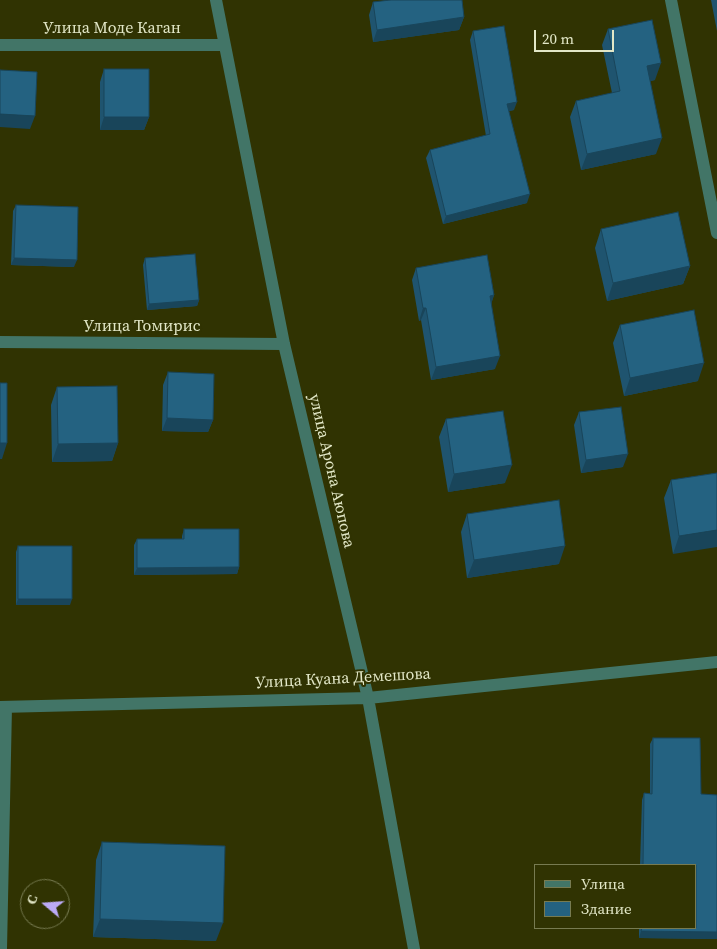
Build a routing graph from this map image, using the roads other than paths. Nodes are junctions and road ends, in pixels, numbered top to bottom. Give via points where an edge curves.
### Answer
1 (216, 0) edge
2 (671, 0) edge
3 (0, 45) edge
4 (225, 45) junction
5 (717, 233) edge
6 (0, 342) edge
7 (284, 344) junction
8 (717, 662) edge
9 (368, 698) junction
10 (3, 707) edge
11 (1, 949) edge
12 (414, 949) edge

1 - 4 street, улица Арона Аюпова
2 - 5 street
3 - 4 street, Улица Моде Каган
4 - 7 street, улица Арона Аюпова
6 - 7 street, Улица Томирис
7 - 9 street, улица Арона Аюпова
8 - 9 street, Улица Куана Демешова
9 - 10 street, Улица Куана Демешова
9 - 12 street, улица Арона Аюпова
10 - 11 street

